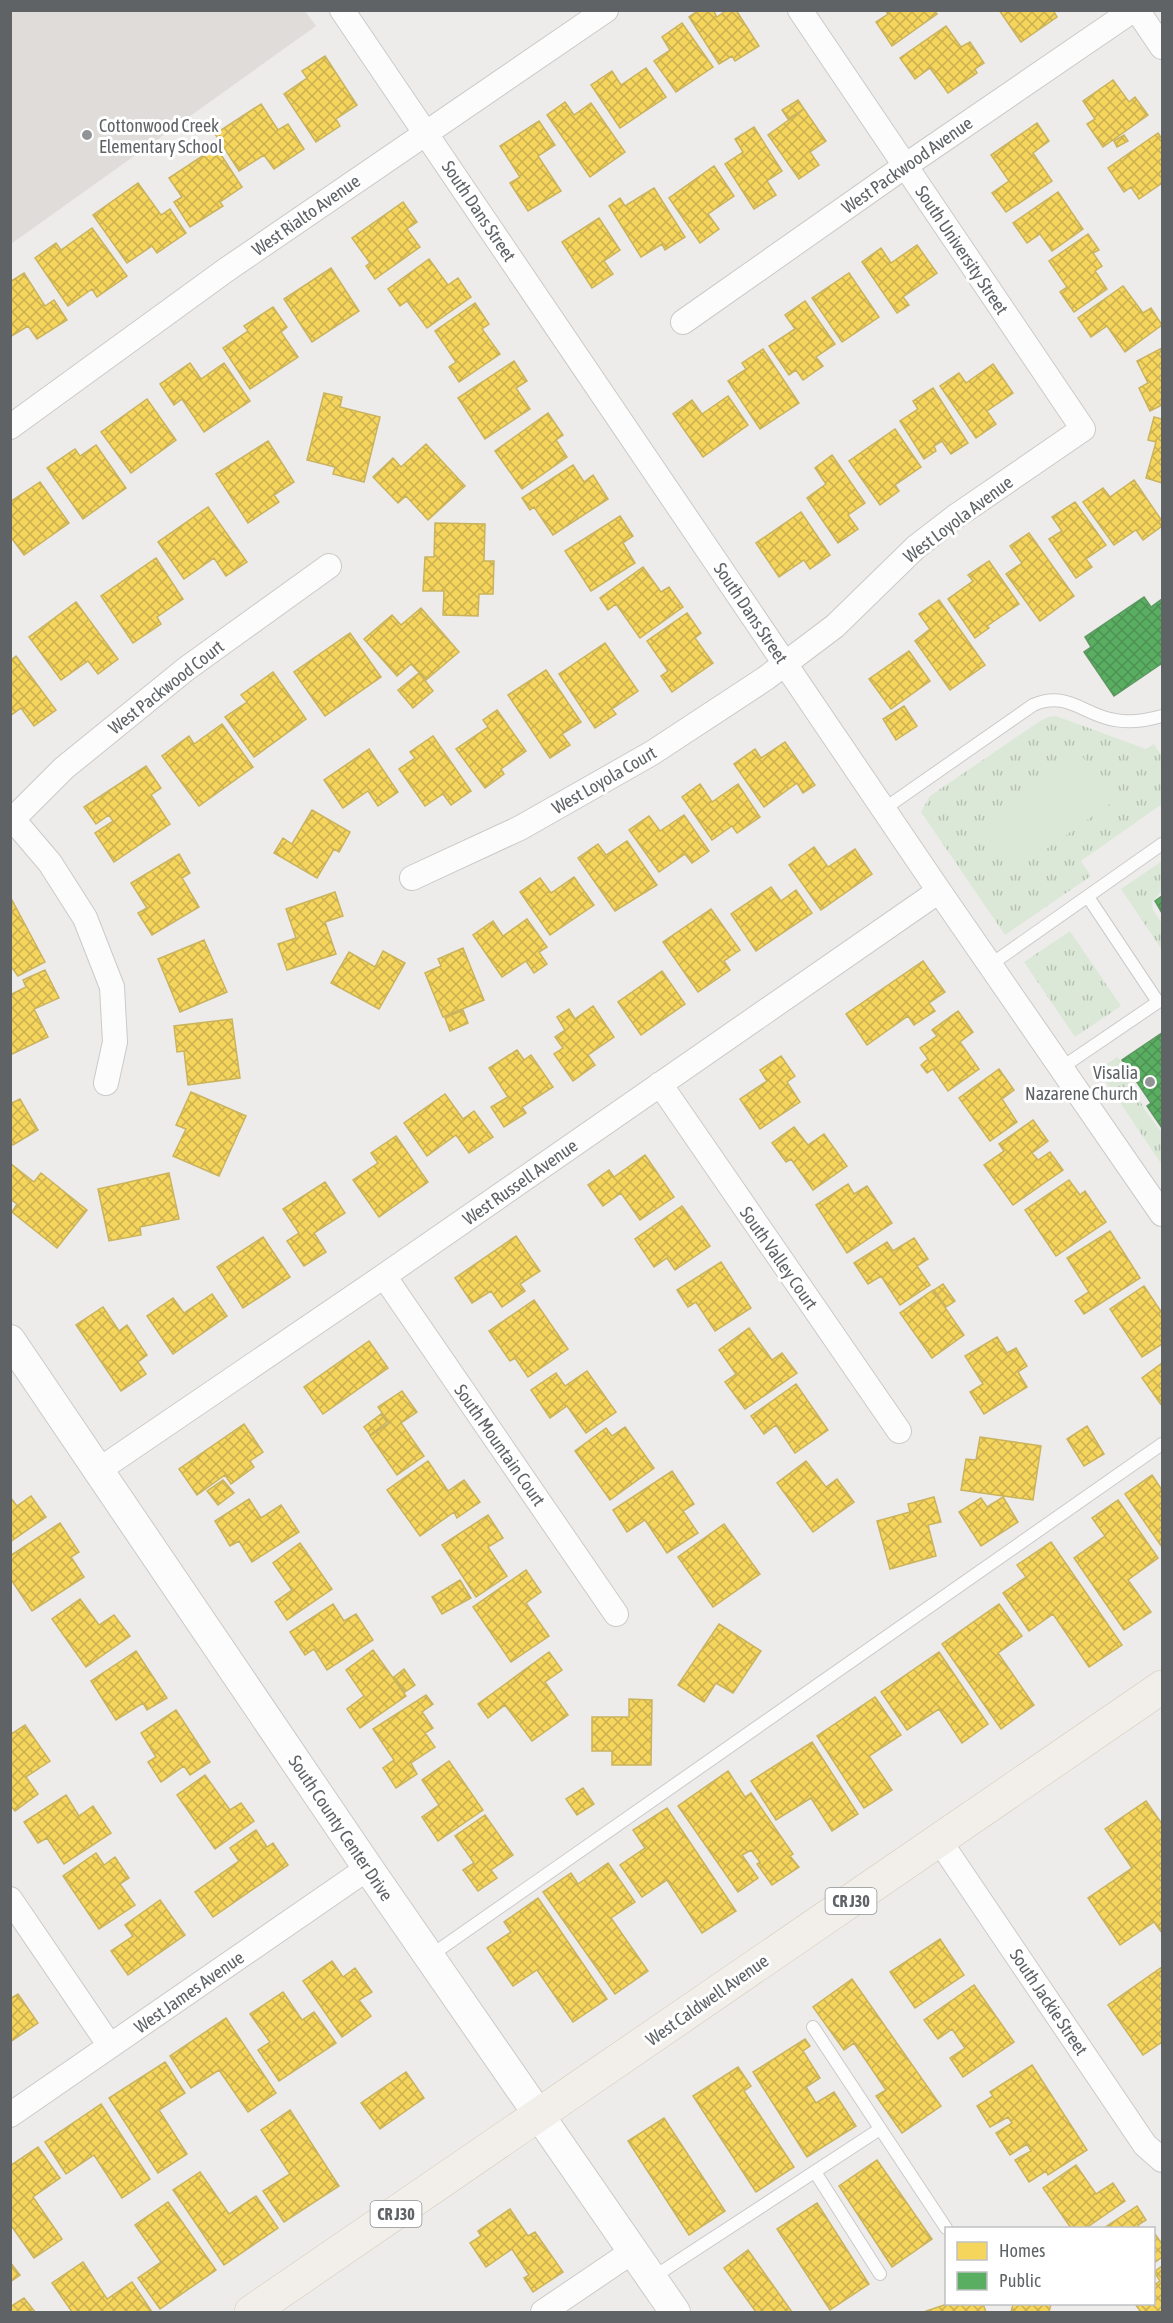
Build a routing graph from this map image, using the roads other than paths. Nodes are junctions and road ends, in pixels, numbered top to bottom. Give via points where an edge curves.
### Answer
1 (342, 10) edge
2 (606, 10) edge
3 (800, 10) edge
4 (1135, 10) edge
5 (1162, 47) edge
6 (426, 132) junction
7 (905, 166) junction
8 (683, 322) dead end
9 (10, 427) edge
10 (1083, 429) joint
11 (329, 566) dead end
12 (785, 663) junction
13 (1162, 716) edge
14 (884, 809) junction
15 (11, 820) edge
16 (1162, 844) edge
17 (412, 878) dead end
18 (939, 891) junction
19 (1088, 897) junction
20 (990, 965) junction
21 (1061, 1068) junction
22 (106, 1083) dead end
23 (660, 1084) junction
24 (1162, 1214) edge
25 (384, 1276) junction
26 (10, 1340) edge
27 (899, 1431) dead end
28 (1162, 1444) edge
29 (99, 1470) junction
30 (616, 1614) dead end
31 (1162, 1687) edge
32 (939, 1840) junction
33 (368, 1868) junction
34 (10, 1899) edge
35 (430, 1956) junction
36 (813, 2027) dead end
37 (110, 2046) junction
38 (10, 2115) edge
39 (541, 2115) junction
40 (880, 2129) junction
41 (1162, 2160) edge
42 (815, 2172) junction
43 (945, 2227) edge
44 (633, 2251) junction
45 (880, 2274) dead end
46 (652, 2278) junction
47 (251, 2313) edge
48 (543, 2313) edge
49 (675, 2313) edge

1 - 6 street, South Dans Street
2 - 6 street, West Rialto Avenue
3 - 7 street, South University Street
4 - 5 street
4 - 7 street, West Packwood Avenue
6 - 9 street, West Rialto Avenue via 226,270
6 - 12 street, South Dans Street
7 - 8 street, West Packwood Avenue
7 - 10 street, South University Street
10 - 12 street, West Loyola Avenue via 916,546 834,626
11 - 15 street, West Packwood Court via 186,669 64,768
12 - 14 street, South Dans Street
12 - 17 street, West Loyola Court via 652,753 520,828
13 - 14 lane via 1114,720 1066,701 1044,700
14 - 18 street, South Dans Street
15 - 22 street via 50,863 85,918 112,987 115,1042
16 - 19 lane
18 - 20 street, South Dans Street
18 - 23 street, West Russell Avenue
19 - 20 lane
19 - 21 lane via 1158,1002
20 - 21 street, South Dans Street
21 - 24 street, South Dans Street
23 - 25 street, West Russell Avenue
23 - 27 street, South Valley Court
25 - 29 street, West Russell Avenue
25 - 30 street, South Mountain Court
26 - 29 street, South County Center Drive
28 - 35 lane
29 - 33 street, South County Center Drive
31 - 32 main road, West Caldwell Avenue / CR J30
32 - 39 main road, West Caldwell Avenue / CR J30
32 - 41 street, South Jackie Street via 1145,2145
33 - 35 street, South County Center Drive
33 - 37 street, West James Avenue
34 - 37 street
35 - 39 street, South County Center Drive
36 - 40 lane
37 - 38 street, West James Avenue
39 - 44 street, South County Center Drive
39 - 47 main road, West Caldwell Avenue / CR J30
40 - 42 lane
40 - 43 lane
42 - 45 lane
42 - 46 lane
44 - 46 street, South County Center Drive
44 - 48 street
46 - 49 street, South County Center Drive

